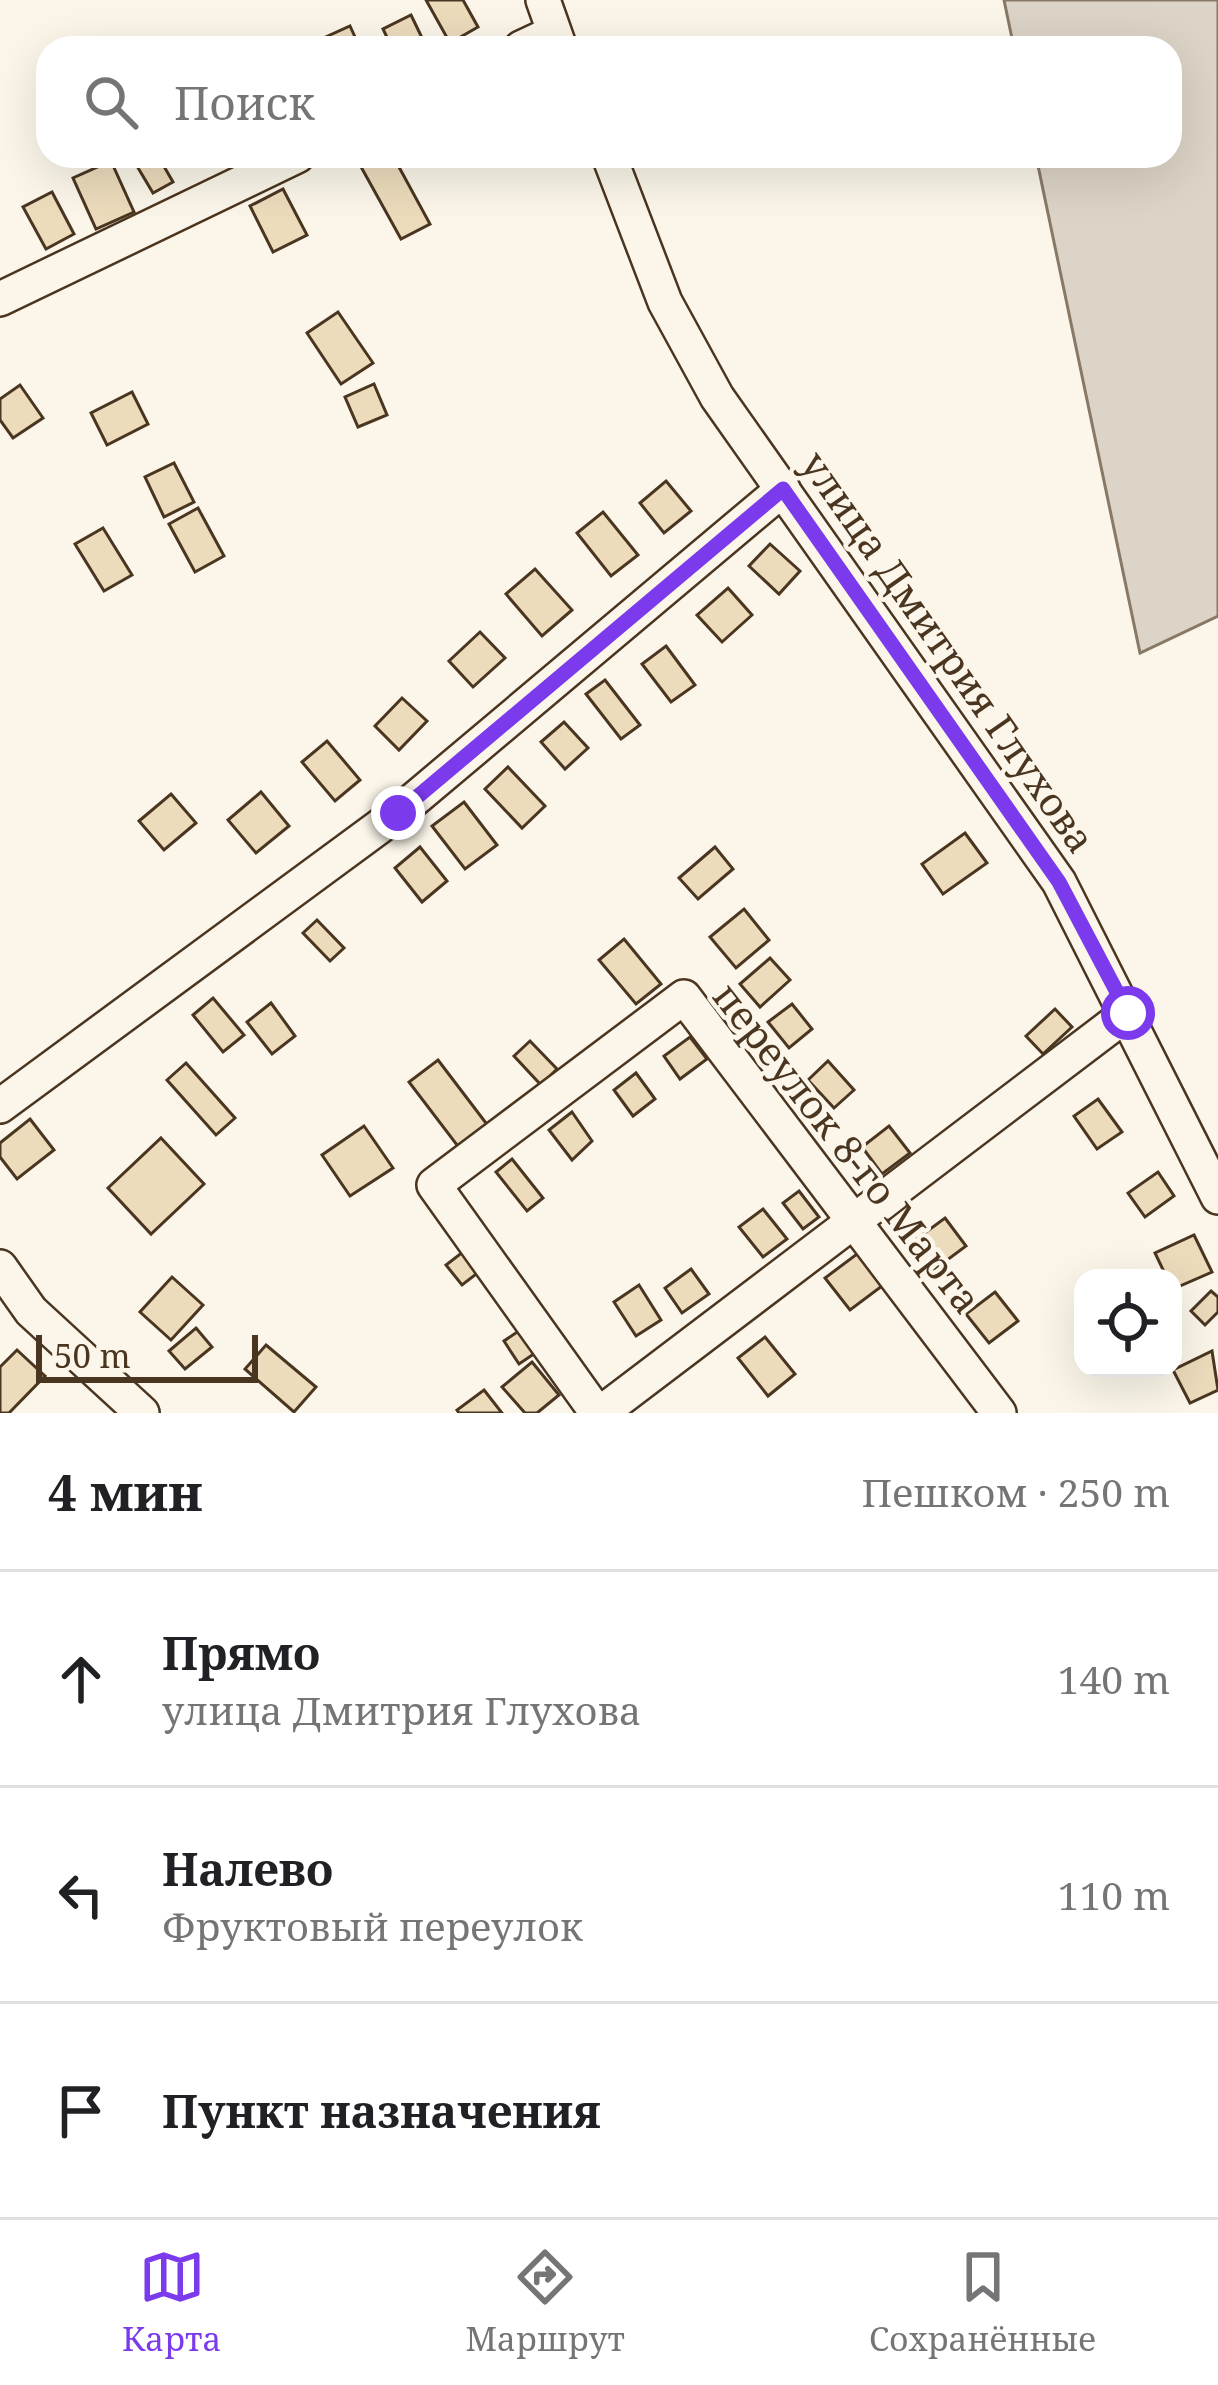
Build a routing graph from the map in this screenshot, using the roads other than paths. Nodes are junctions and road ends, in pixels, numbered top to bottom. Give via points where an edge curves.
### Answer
1 (272, 168) edge
2 (614, 168) edge
3 (0, 299) edge
4 (783, 489) junction
5 (1128, 1013) junction
6 (0, 1106) edge
7 (1218, 1197) edge
8 (852, 1225) junction
9 (0, 1267) edge
10 (142, 1413) edge
11 (599, 1413) edge
12 (999, 1413) edge

1 - 3 street
2 - 4 street, улица Дмитрия Глухова via 665,302 717,397
4 - 5 street, улица Дмитрия Глухова via 1059,882
4 - 6 street via 398,813
5 - 7 street, улица Дмитрия Глухова
5 - 8 street
8 - 11 street
8 - 11 street, переулок 8-го Марта via 683,997 434,1185
8 - 12 street, переулок 8-го Марта
9 - 10 street via 31,1311

